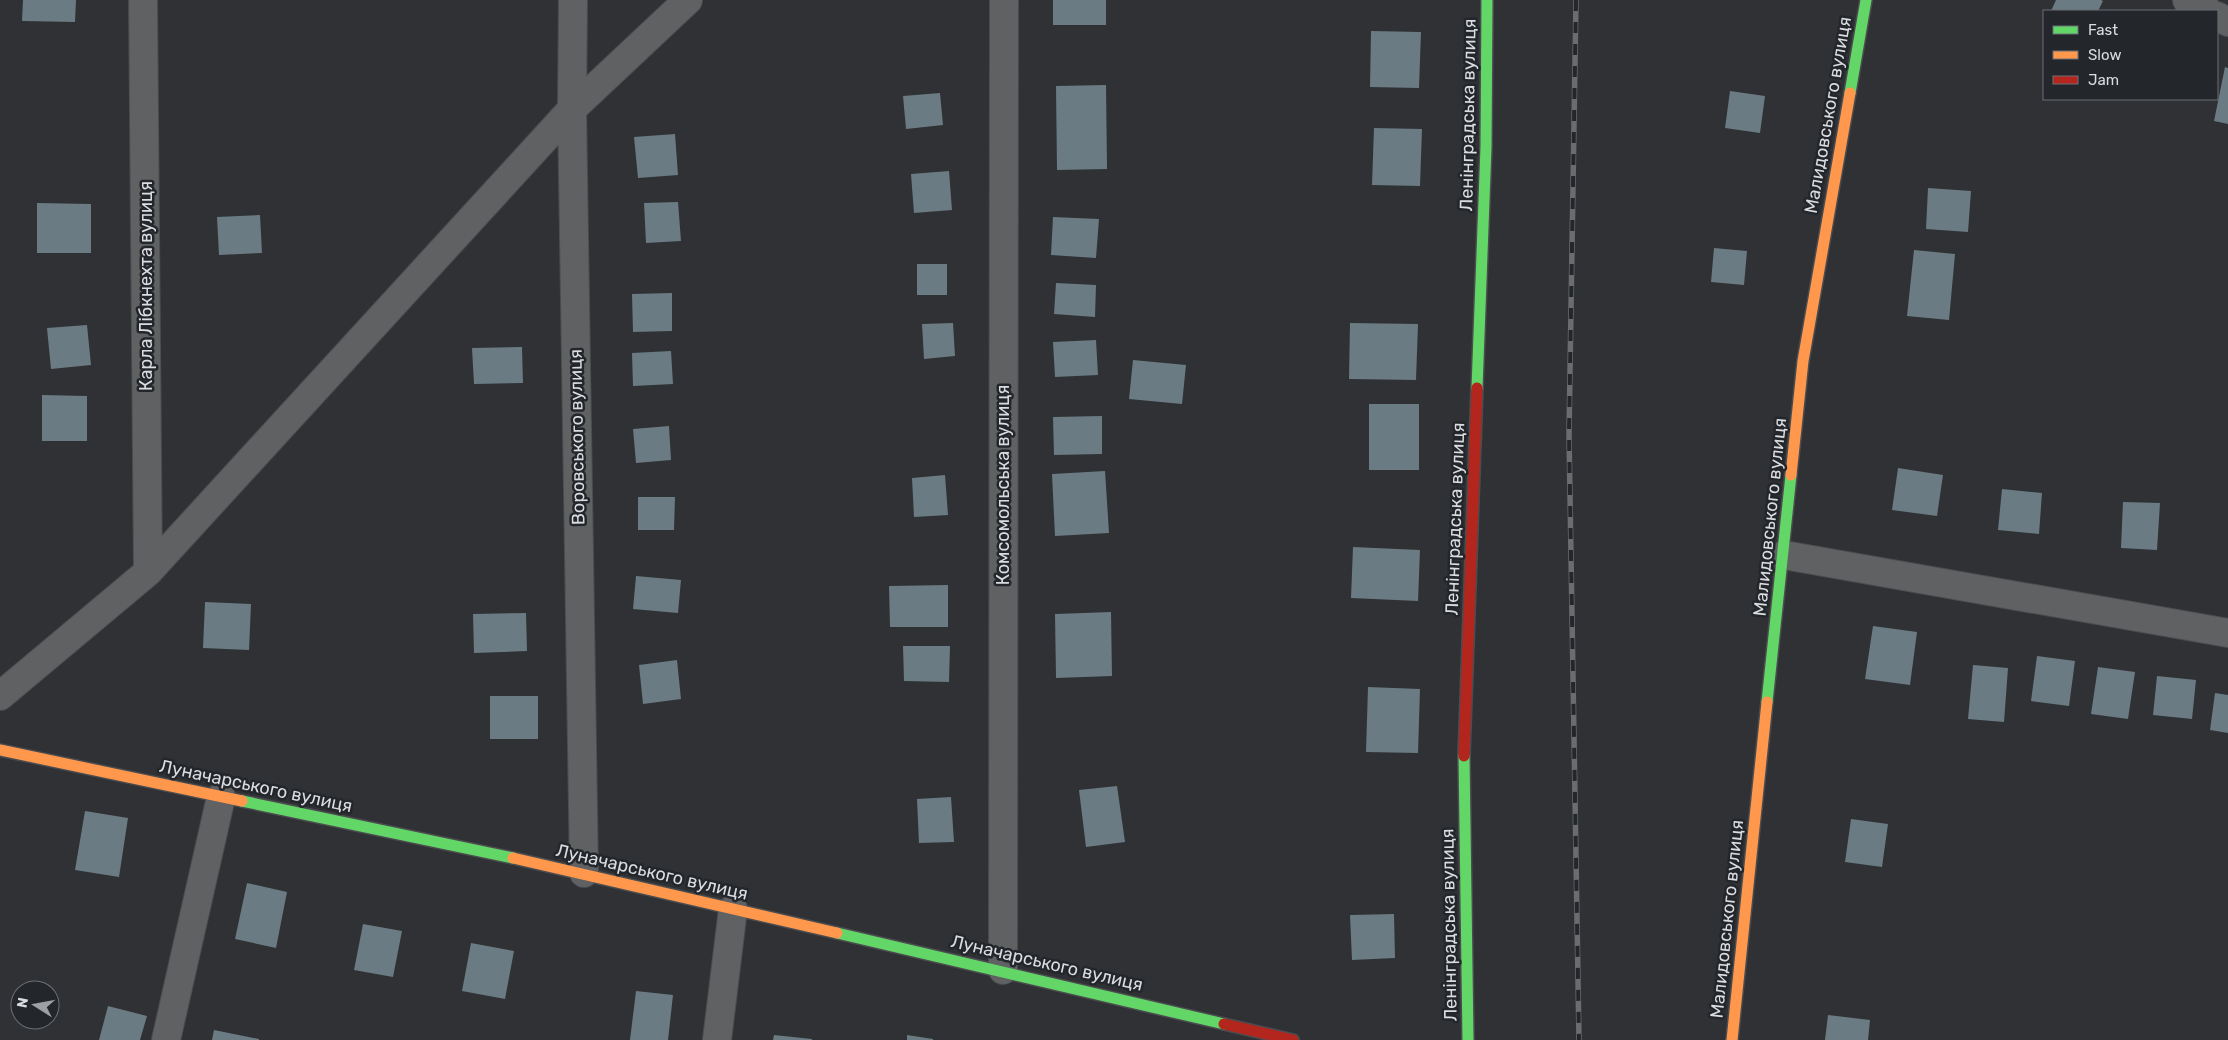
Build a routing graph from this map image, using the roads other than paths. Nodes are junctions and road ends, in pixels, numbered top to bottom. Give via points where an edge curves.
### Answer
1 (143, 0) edge
2 (573, 0) edge
3 (688, 0) edge
4 (1004, 0) edge
5 (1487, 0) edge
6 (1866, 0) edge
7 (2187, 0) edge
8 (2206, 10) edge
9 (572, 109) junction
10 (1784, 555) junction
11 (148, 572) junction
12 (2228, 633) edge
13 (0, 696) edge
14 (0, 750) edge
15 (221, 797) junction
16 (584, 873) junction
17 (733, 909) junction
18 (1002, 970) junction
19 (166, 1040) edge
20 (717, 1040) edge
21 (1293, 1040) edge
22 (1468, 1040) edge
23 (1732, 1040) edge

1 - 11 street, Карла Лібкнехта вулиця
2 - 9 street, Воровського вулиця
3 - 9 street
4 - 18 street, Комсомольська вулиця
5 - 22 street, Ленінградська вулиця via 1486,147 1464,729
6 - 10 street, Малидовського вулиця via 1803,361
7 - 8 street
9 - 11 street
9 - 16 street, Воровського вулиця
10 - 12 street
10 - 23 street, Малидовського вулиця
11 - 13 street
14 - 15 street, Луначарського вулиця
15 - 16 street, Луначарського вулиця
15 - 19 street
16 - 17 street, Луначарського вулиця
17 - 18 street, Луначарського вулиця
17 - 20 street
18 - 21 street, Луначарського вулиця

